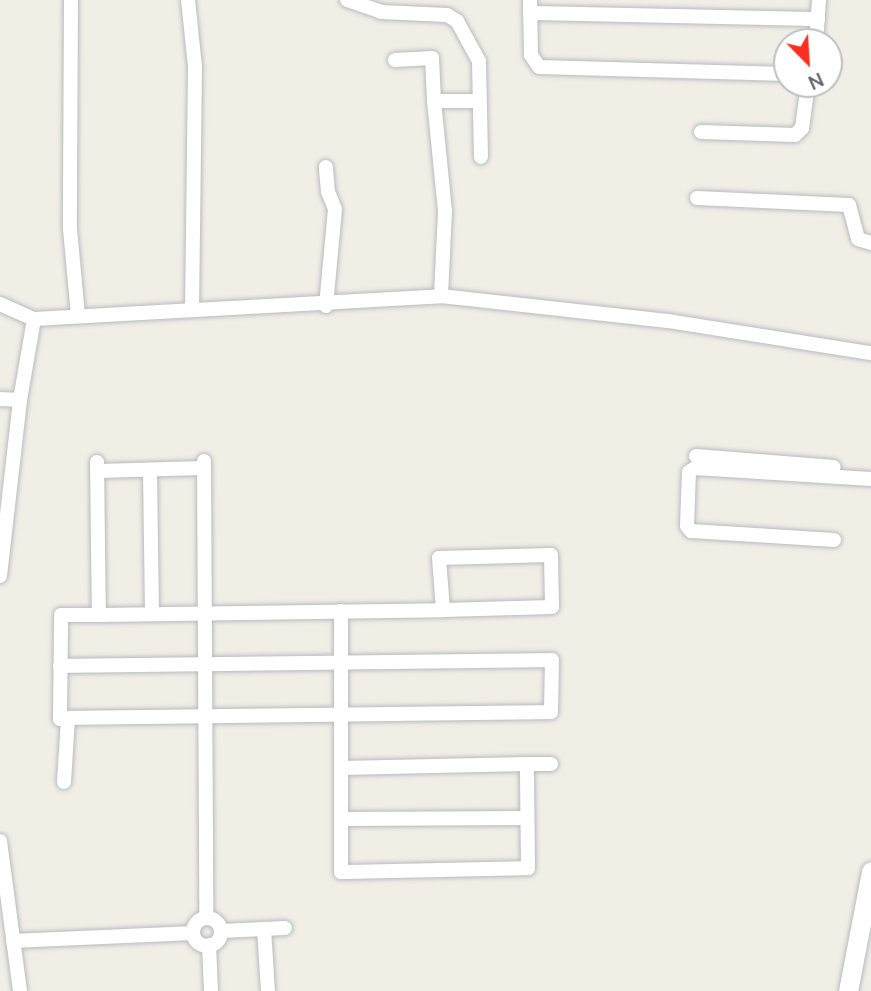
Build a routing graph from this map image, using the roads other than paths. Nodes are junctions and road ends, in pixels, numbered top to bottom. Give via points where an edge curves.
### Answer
1 (71, 0) edge
2 (188, 0) edge
3 (347, 0) edge
4 (819, 0) edge
5 (530, 7) edge
6 (818, 19) junction
7 (817, 28) edge
8 (395, 60) dead end
9 (773, 74) edge
10 (806, 98) edge
11 (434, 101) junction
12 (478, 101) junction
13 (701, 132) dead end
14 (481, 157) dead end
15 (327, 167) dead end
16 (697, 198) dead end
17 (871, 243) edge
18 (441, 296) junction
19 (0, 304) edge
20 (326, 306) junction
21 (192, 307) junction
22 (78, 316) junction
23 (34, 319) junction
24 (871, 353) edge
25 (0, 399) edge
26 (20, 400) junction
27 (696, 456) dead end
28 (150, 470) junction
29 (871, 470) edge
30 (871, 479) edge
31 (835, 540) dead end
32 (0, 576) edge
33 (443, 610) junction
34 (341, 611) junction
35 (205, 613) junction
36 (152, 614) junction
37 (99, 615) junction
38 (339, 663) junction
39 (205, 664) junction
40 (60, 666) junction
41 (341, 714) junction
42 (205, 716) junction
43 (68, 718) junction
44 (527, 764) junction
45 (551, 764) dead end
46 (341, 768) junction
47 (64, 782) dead end
48 (527, 818) junction
49 (341, 819) junction
50 (0, 841) edge
51 (871, 871) edge
52 (206, 918) junction
53 (285, 928) dead end
54 (264, 929) junction
55 (221, 931) junction
56 (193, 933) junction
57 (13, 941) junction
58 (209, 945) junction
59 (20, 991) edge
60 (211, 991) edge
61 (268, 991) edge
62 (849, 991) edge

1 - 22 street via 70,229
2 - 21 street via 195,67
3 - 12 street via 382,12 447,15 457,21 479,61
4 - 6 street
5 - 6 street
5 - 9 street via 531,55 539,67
6 - 7 street
8 - 11 street via 432,58
10 - 13 street via 802,128 795,135
11 - 12 street
11 - 18 street via 445,211
12 - 14 street
15 - 20 street via 328,192 335,209
16 - 17 street via 849,205 858,239
18 - 20 street
18 - 24 street via 668,321
19 - 23 street
20 - 21 street
21 - 22 street
22 - 23 street
23 - 26 street
25 - 26 street
26 - 32 street
27 - 29 street
28 - 35 street via 204,465
28 - 36 street
28 - 37 street via 97,467
30 - 31 street via 695,468 689,472 687,526 691,531
33 - 33 street via 552,607 551,555 439,558
33 - 34 street
34 - 35 street
34 - 38 street
35 - 36 street
35 - 39 street
36 - 37 street
37 - 40 street via 61,615
38 - 39 street
38 - 41 street
38 - 41 street via 552,660 551,712
39 - 40 street
39 - 42 street
40 - 43 street via 60,719
41 - 42 street
41 - 46 street
42 - 43 street
42 - 52 street
43 - 47 street
44 - 45 street
44 - 46 street
44 - 48 street
46 - 49 street
48 - 49 street
48 - 49 street via 528,868 341,872
50 - 57 street
51 - 62 main road
52 - 55 street via 218,923
52 - 56 street via 198,921
53 - 54 street
54 - 55 street
54 - 61 street
55 - 58 street via 219,939
56 - 57 street
56 - 58 street via 200,944
57 - 59 street
58 - 60 street

